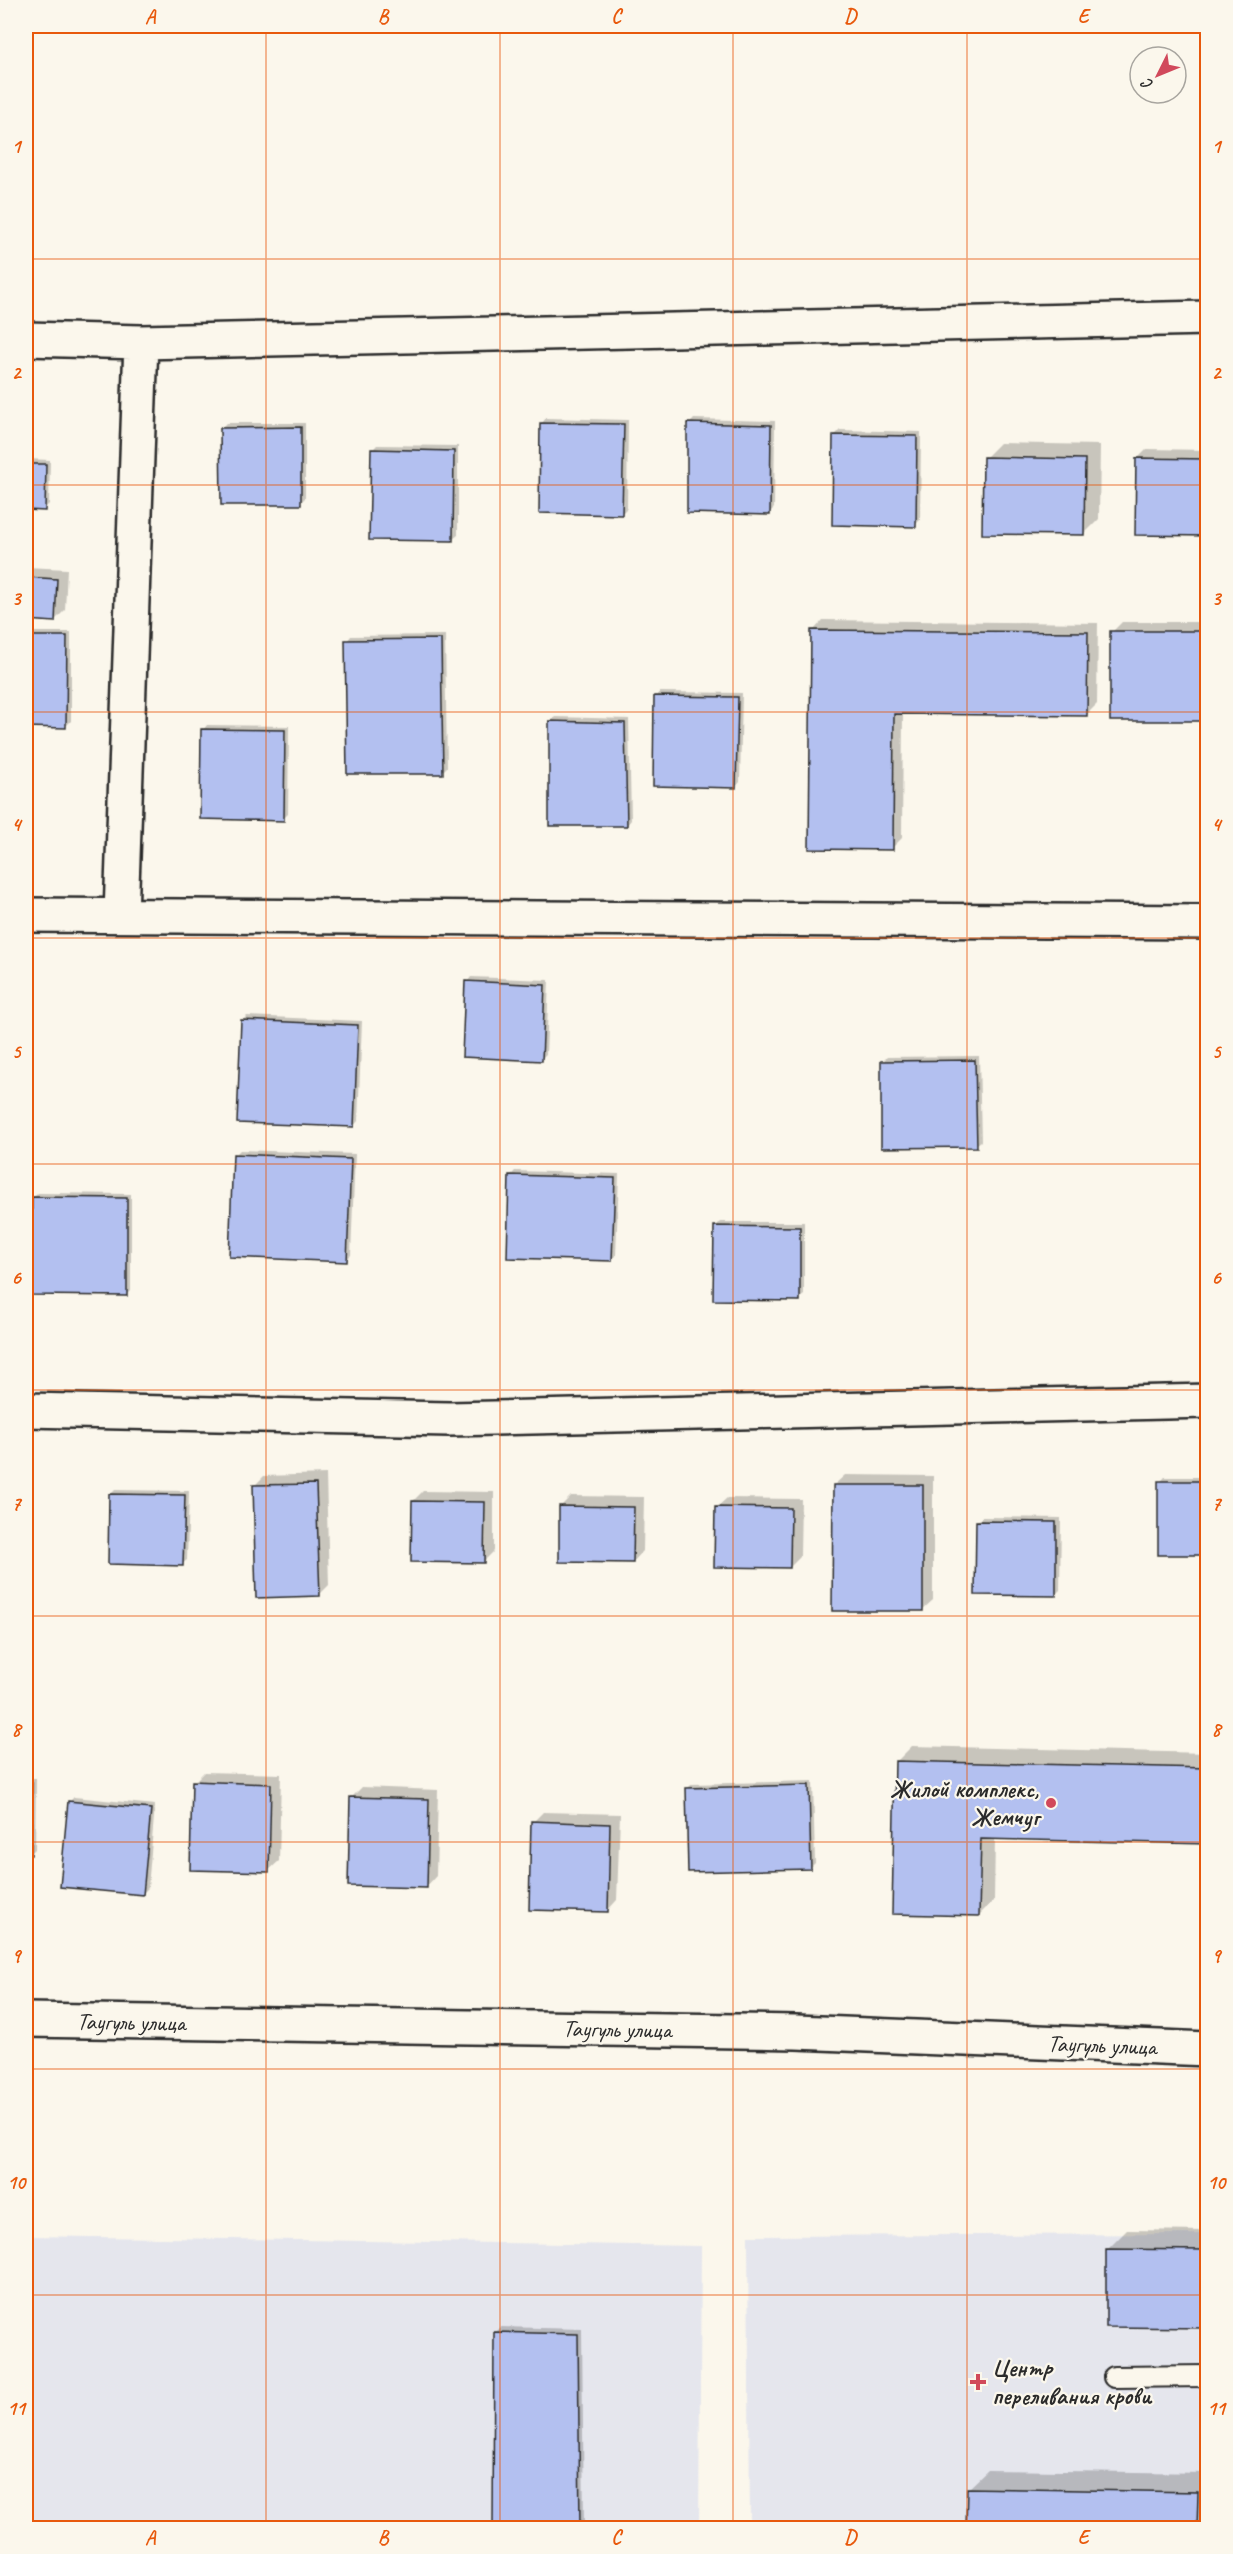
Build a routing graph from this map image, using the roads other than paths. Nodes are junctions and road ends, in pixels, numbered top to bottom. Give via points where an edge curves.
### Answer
1 (1208, 318) edge
2 (26, 339) edge
3 (141, 342) junction
4 (26, 915) edge
5 (121, 915) junction
6 (1208, 922) edge
7 (1208, 1401) edge
8 (26, 1410) edge
9 (26, 2020) edge
10 (1208, 2049) edge
11 (1208, 2376) edge
12 (1114, 2377) dead end

1 - 3 street
2 - 3 street
3 - 5 street
4 - 5 street
5 - 6 street
7 - 8 street via 449,1419
9 - 10 street, Таугуль улица via 796,2032
11 - 12 lane

